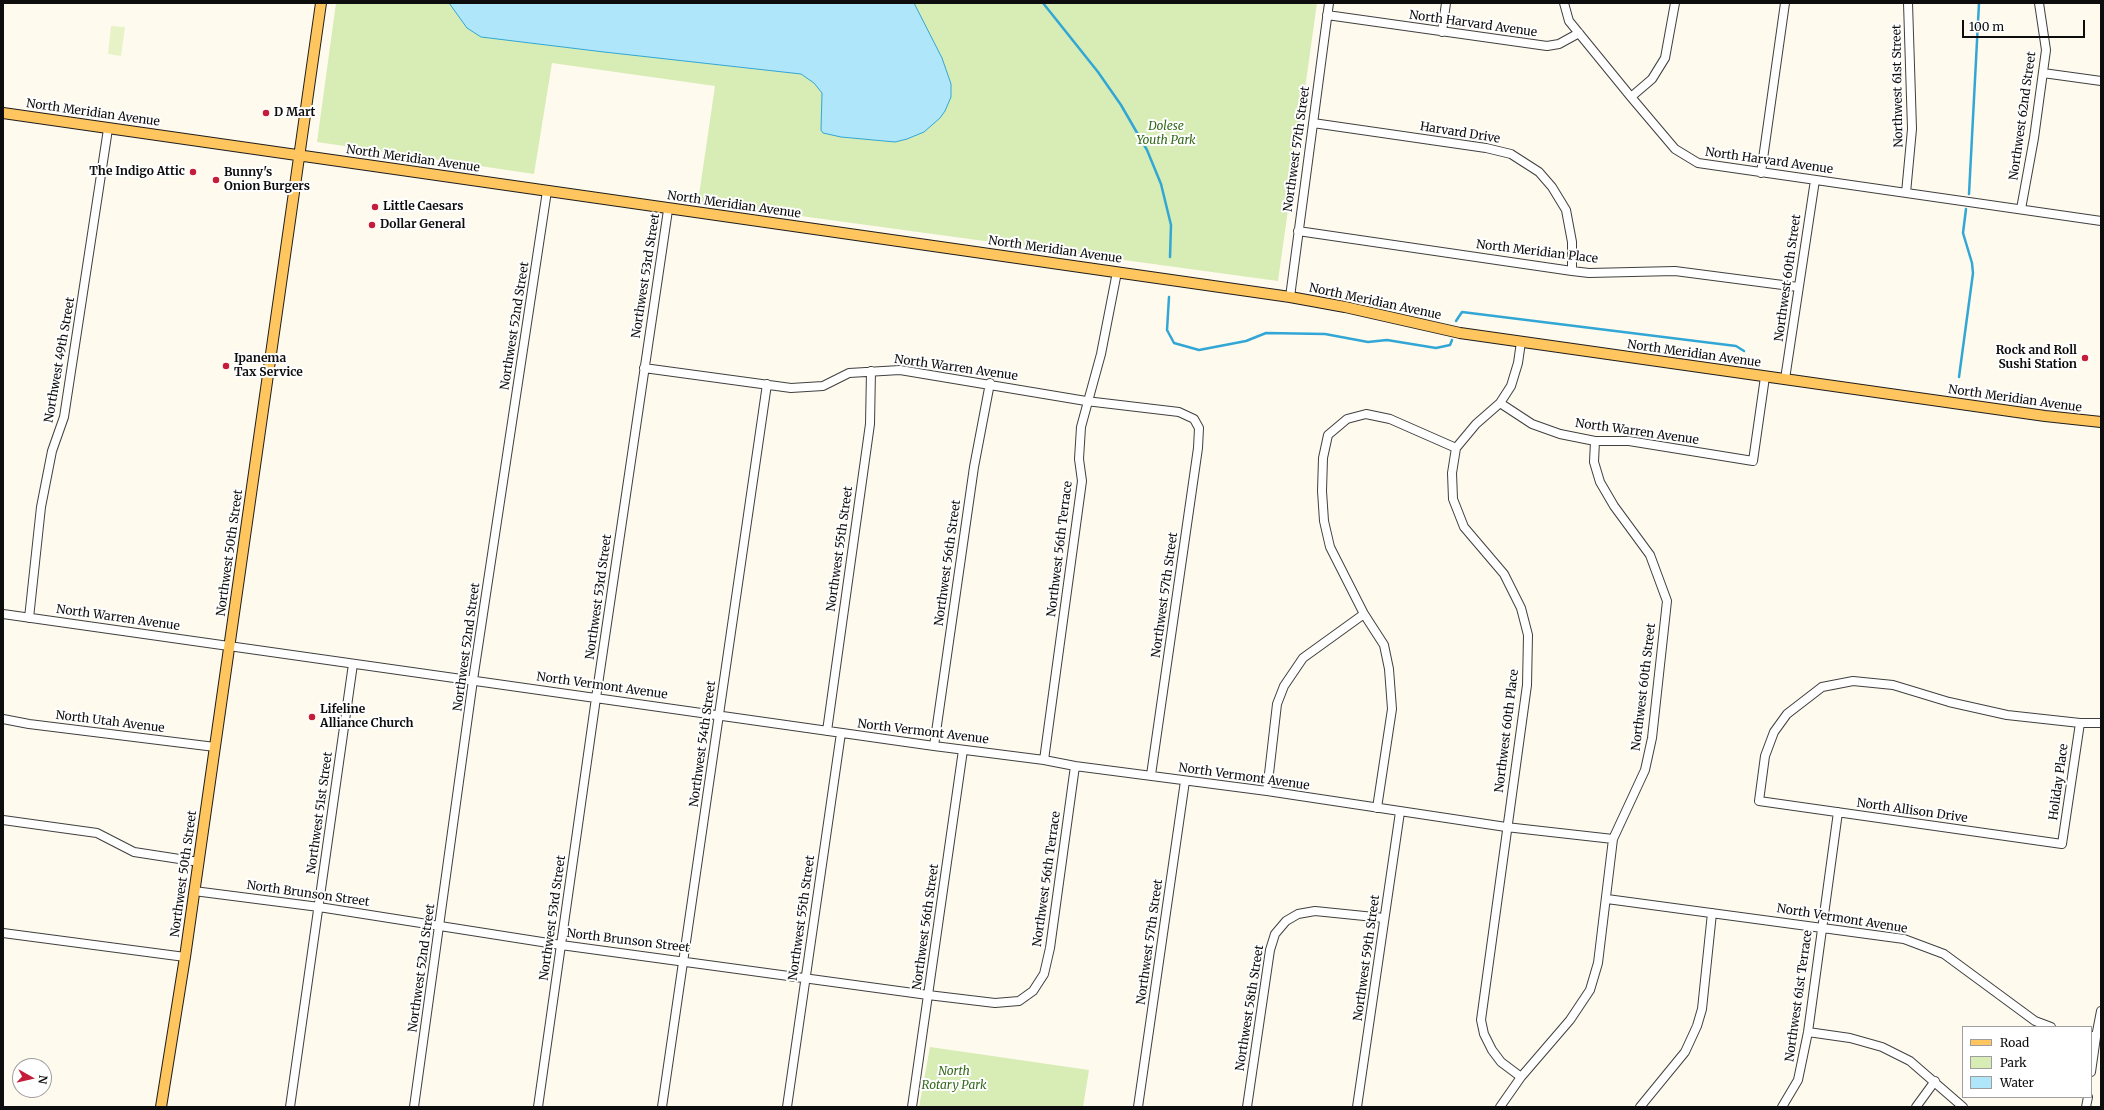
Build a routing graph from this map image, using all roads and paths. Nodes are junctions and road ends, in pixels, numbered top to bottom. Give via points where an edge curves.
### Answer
1 (321, 3) edge
2 (1329, 3) edge
3 (1446, 3) edge
4 (1564, 3) edge
5 (1675, 3) edge
6 (1785, 3) edge
7 (1908, 3) edge
8 (2040, 3) edge
9 (1327, 16) junction
10 (1442, 32) junction
11 (1579, 33) junction
12 (2044, 73) junction
13 (2101, 81) edge
14 (1631, 98) junction
15 (3, 113) edge
16 (1313, 123) junction
17 (108, 129) junction
18 (300, 156) junction
19 (1761, 172) junction
20 (1815, 180) junction
21 (547, 191) junction
22 (1906, 193) junction
23 (2021, 209) junction
24 (668, 210) junction
25 (2101, 221) edge
26 (1298, 231) junction
27 (1572, 271) junction
28 (1116, 272) junction
29 (1798, 287) junction
30 (1290, 297) junction
31 (1521, 342) junction
32 (644, 368) junction
33 (870, 371) junction
34 (1765, 377) junction
35 (1785, 380) junction
36 (990, 383) junction
37 (767, 384) junction
38 (1086, 401) junction
39 (1500, 403) junction
40 (1194, 419) joint
41 (2101, 422) edge
42 (1595, 441) junction
43 (1456, 448) junction
44 (3, 614) edge
45 (1364, 614) junction
46 (29, 618) junction
47 (230, 646) junction
48 (353, 664) junction
49 (474, 680) junction
50 (596, 698) junction
51 (719, 715) junction
52 (3, 718) edge
53 (2080, 723) junction
54 (2101, 723) edge
55 (827, 731) junction
56 (841, 733) junction
57 (934, 746) junction
58 (215, 747) junction
59 (963, 750) junction
60 (1044, 760) junction
61 (1075, 766) junction
62 (1151, 775) junction
63 (1185, 781) junction
64 (1267, 791) junction
65 (1377, 808) junction
66 (1400, 812) junction
67 (1838, 812) junction
68 (3, 820) edge
69 (1506, 827) junction
70 (1613, 839) junction
71 (2062, 844) joint
72 (199, 862) junction
73 (194, 891) junction
74 (1607, 899) junction
75 (319, 907) junction
76 (1712, 913) junction
77 (1384, 918) junction
78 (440, 925) junction
79 (1822, 927) junction
80 (3, 933) edge
81 (561, 945) junction
82 (185, 958) junction
83 (684, 960) junction
84 (806, 977) junction
85 (1033, 991) joint
86 (928, 995) junction
87 (2101, 1011) edge
88 (2048, 1026) edge
89 (1808, 1032) junction
90 (2093, 1037) edge
91 (2092, 1054) edge
92 (1521, 1077) junction
93 (1935, 1081) junction
94 (161, 1107) edge
95 (290, 1107) edge
96 (414, 1107) edge
97 (538, 1107) edge
98 (662, 1107) edge
99 (787, 1107) edge
100 (912, 1107) edge
101 (1138, 1107) edge
102 (1247, 1107) edge
103 (1357, 1107) edge
104 (1500, 1107) edge
105 (1640, 1107) edge
106 (1782, 1107) edge
107 (1916, 1107) edge
108 (1963, 1107) edge

1 - 18 main road, Northwest 50th Street
2 - 9 street, Northwest 57th Street
3 - 10 street
4 - 11 street via 1568,21
5 - 14 street via 1665,58 1652,80
6 - 19 street
7 - 22 street, Northwest 61st Street via 1912,122
8 - 12 street, Northwest 62nd Street via 2045,38
9 - 10 street, North Harvard Avenue
9 - 16 street, Northwest 57th Street
10 - 11 street, North Harvard Avenue via 1547,46 1559,44
11 - 14 street, North Harvard Avenue
12 - 13 street
12 - 23 street, Northwest 62nd Street
14 - 19 street, North Harvard Avenue via 1675,149 1690,159 1707,165
15 - 17 main road, North Meridian Avenue
16 - 26 street, Northwest 57th Street
16 - 27 street, Harvard Drive via 1486,148 1511,154 1539,172 1566,210 1572,242
17 - 18 main road, North Meridian Avenue
17 - 46 street, Northwest 49th Street via 64,417 52,452 41,507
18 - 21 main road, North Meridian Avenue
18 - 47 main road, Northwest 50th Street
19 - 20 street, North Harvard Avenue
20 - 22 street, North Harvard Avenue
20 - 29 street, Northwest 60th Street
21 - 24 main road, North Meridian Avenue
21 - 49 street, Northwest 52nd Street
22 - 23 street, North Harvard Avenue
23 - 25 street, North Harvard Avenue
24 - 28 main road, North Meridian Avenue
24 - 32 street, Northwest 53rd Street
26 - 27 street, North Meridian Place
26 - 30 street, Northwest 57th Street
27 - 29 street, North Meridian Place via 1675,271
28 - 30 main road, North Meridian Avenue
28 - 38 street, Northwest 56th Terrace via 1101,354
29 - 35 street, Northwest 60th Street
30 - 31 main road, North Meridian Avenue via 1460,333
31 - 34 main road, North Meridian Avenue
31 - 39 street via 1511,386
32 - 37 street, North Warren Avenue
32 - 50 street, Northwest 53rd Street
33 - 36 street, North Warren Avenue via 900,370
33 - 37 street, North Warren Avenue via 849,373 823,386 791,388
33 - 55 street, Northwest 55th Street via 870,424
34 - 35 main road, North Meridian Avenue
34 - 42 street, North Warren Avenue via 1753,461 1629,441
35 - 41 main road, North Meridian Avenue
36 - 38 street, North Warren Avenue
36 - 57 street, Northwest 56th Street via 974,467
37 - 51 street, Northwest 54th Street
38 - 40 street, North Warren Avenue via 1179,412
38 - 60 street, Northwest 56th Terrace via 1081,427 1079,459 1082,481 1078,518
39 - 42 street, North Warren Avenue via 1532,424 1560,434
39 - 43 street via 1476,424
40 - 62 street, Northwest 57th Street via 1199,428 1198,448
42 - 70 street, Northwest 60th Street via 1594,462 1600,482 1614,506 1650,554 1667,600 1652,738 1645,770
43 - 45 street via 1390,420 1366,414 1347,419 1328,435 1322,458 1324,521 1330,547
43 - 69 street, Northwest 60th Place via 1452,473 1453,499 1464,527 1504,574 1521,608 1528,635 1527,685
44 - 46 street, North Warren Avenue
45 - 64 street via 1303,658 1284,686 1277,704
45 - 65 street via 1384,645 1392,709
46 - 47 street, North Warren Avenue
47 - 48 street, North Vermont Avenue
47 - 58 main road, Northwest 50th Street
48 - 49 street, North Vermont Avenue
48 - 75 street, Northwest 51st Street
49 - 50 street, North Vermont Avenue
49 - 78 street, Northwest 52nd Street
50 - 51 street, North Vermont Avenue
50 - 81 street, Northwest 53rd Street
51 - 55 street, North Vermont Avenue
51 - 83 street, Northwest 54th Street
52 - 58 street, North Utah Avenue via 29,724
53 - 54 street
53 - 67 street, North Allison Drive via 2007,715 1949,702 1893,685 1854,680 1822,687 1787,714 1774,732 1765,756 1759,801
53 - 71 street, Holiday Place
55 - 56 street, North Vermont Avenue
56 - 57 street, North Vermont Avenue
56 - 84 street, Northwest 55th Street
57 - 59 street, North Vermont Avenue
58 - 72 main road, Northwest 50th Street
59 - 60 street, North Vermont Avenue
59 - 86 street, Northwest 56th Street
60 - 61 street, North Vermont Avenue
61 - 62 street, North Vermont Avenue
61 - 85 street, Northwest 56th Terrace via 1050,948 1044,974
62 - 63 street, North Vermont Avenue
63 - 64 street, North Vermont Avenue
63 - 101 street, Northwest 57th Street
64 - 65 street, North Vermont Avenue
65 - 66 street, North Vermont Avenue
66 - 69 street, North Vermont Avenue
66 - 77 street, Northwest 59th Street
67 - 71 street, North Allison Drive
67 - 79 street, Northwest 61st Terrace
68 - 72 street via 97,833 134,852
69 - 70 street, North Vermont Avenue
69 - 92 street, Northwest 60th Place via 1481,1020 1484,1034 1492,1050 1501,1062
70 - 74 street, Northwest 60th Street
72 - 73 main road, Northwest 50th Street
73 - 75 street, North Brunson Street
73 - 82 main road, Northwest 50th Street
74 - 76 street, North Vermont Avenue
74 - 92 street, Northwest 60th Street via 1598,963 1590,990 1570,1020
75 - 78 street, North Brunson Street
75 - 95 street, Northwest 51st Street
76 - 79 street, North Vermont Avenue
76 - 105 street via 1702,1009 1697,1026 1685,1052
77 - 102 street, Northwest 58th Street via 1315,911 1298,914 1286,921 1275,934 1270,950
77 - 103 street, Northwest 59th Street
78 - 81 street, North Brunson Street
78 - 96 street, Northwest 52nd Street
79 - 88 street, North Vermont Avenue via 1904,939 1944,954 2034,1021
79 - 89 street, Northwest 61st Terrace
80 - 82 street
81 - 83 street, North Brunson Street
81 - 97 street, Northwest 53rd Street
82 - 94 main road, Northwest 50th Street
83 - 84 street, North Brunson Street
83 - 98 street, Northwest 54th Street
84 - 86 street, North Brunson Street
84 - 99 street, Northwest 55th Street
85 - 86 street, North Brunson Street via 1020,1001 995,1003
86 - 100 street, Northwest 56th Street
87 - 90 street
89 - 93 street via 1850,1038 1882,1047 1910,1061
89 - 106 street, Northwest 61st Terrace via 1798,1080
90 - 91 street
92 - 104 street, Northwest 60th Street
93 - 107 street
93 - 108 street

